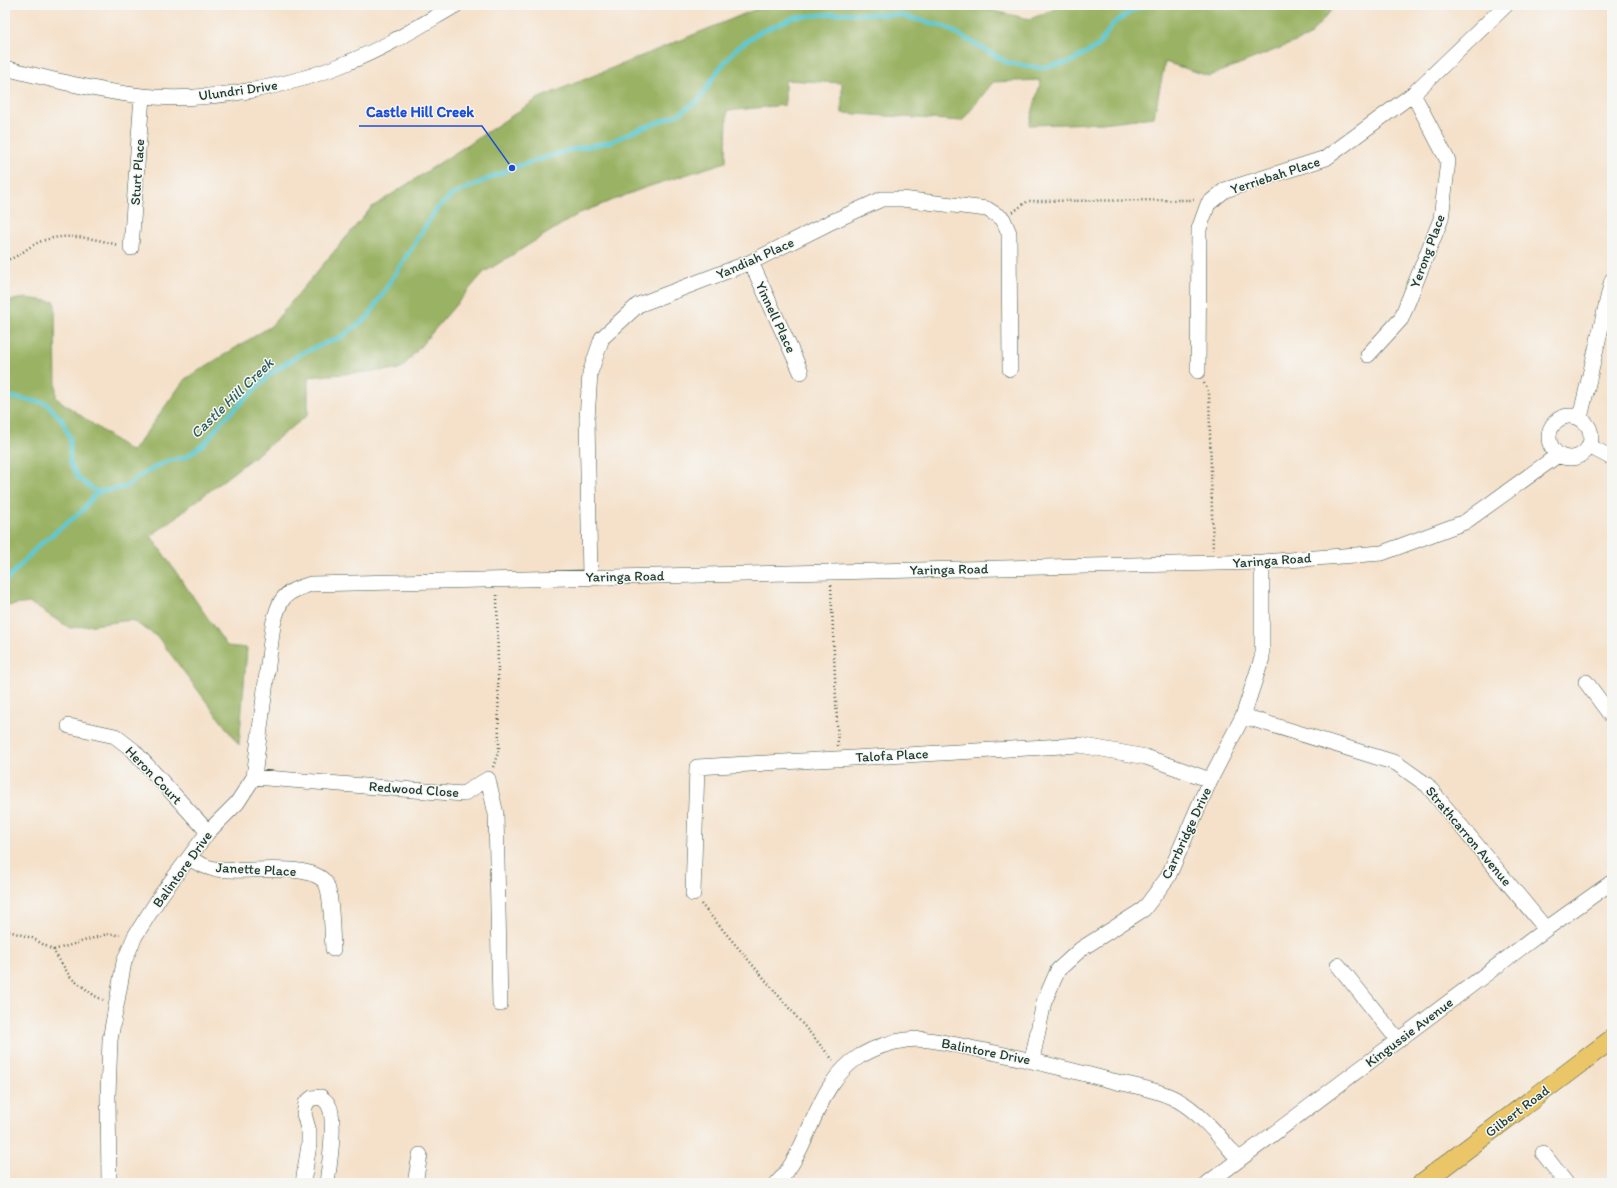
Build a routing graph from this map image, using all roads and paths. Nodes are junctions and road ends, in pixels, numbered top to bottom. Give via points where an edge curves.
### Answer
1 (456, 5) edge
2 (1506, 5) edge
3 (5, 68) edge
4 (1413, 94) junction
5 (142, 96) junction
6 (1208, 204) junction
7 (1003, 219) junction
8 (131, 248) joint
9 (5, 260) edge
10 (751, 262) junction
11 (1612, 280) edge
12 (1368, 355) dead end
13 (1010, 369) dead end
14 (1198, 371) joint
15 (801, 372) dead end
16 (1580, 418) junction
17 (1589, 446) junction
18 (1558, 454) junction
19 (1612, 458) edge
20 (1262, 562) junction
21 (1214, 564) junction
22 (831, 571) junction
23 (590, 577) junction
24 (497, 579) junction
25 (311, 584) joint
26 (1586, 682) dead end
27 (1243, 716) junction
28 (1612, 718) edge
29 (69, 726) dead end
30 (838, 759) junction
31 (254, 777) junction
32 (488, 779) junction
33 (1210, 780) junction
34 (208, 832) junction
35 (189, 859) junction
36 (1612, 882) edge
37 (693, 894) joint
38 (1546, 929) junction
39 (5, 930) edge
40 (135, 936) junction
41 (333, 949) dead end
42 (53, 950) junction
43 (1338, 965) dead end
44 (500, 1004) dead end
45 (115, 1005) junction
46 (1612, 1039) edge
47 (1398, 1040) junction
48 (1032, 1060) junction
49 (842, 1071) junction
50 (1543, 1153) dead end
51 (420, 1155) dead end
52 (1239, 1160) junction
53 (109, 1183) edge
54 (303, 1183) edge
55 (326, 1183) edge
56 (415, 1183) edge
57 (777, 1183) edge
58 (1208, 1183) edge
59 (1422, 1183) edge
60 (1566, 1183) edge

1 - 5 street, Ulundri Drive via 350,62 292,81 214,95
2 - 4 street, Yerriebah Place
3 - 5 street, Ulundri Drive via 53,80
4 - 6 street, Yerriebah Place via 1326,158 1226,190
4 - 12 street, Yerong Place via 1448,161 1442,219 1401,319
5 - 8 street, Sturt Place
6 - 7 path via 1191,200 1028,200
6 - 14 street via 1199,229
7 - 10 street, Yandiah Place via 987,209 882,199
7 - 13 street via 1009,234
8 - 9 path via 95,238 61,237 36,244 14,258
10 - 15 street, Yinnell Place
10 - 23 street, Yandiah Place via 638,305 602,338 590,373 587,419
11 - 16 street
14 - 21 path via 1209,393
16 - 17 street via 1588,425 1591,441
16 - 18 street via 1574,416 1558,420 1549,433 1553,449
17 - 18 street via 1582,455 1567,458
17 - 19 street
18 - 20 street, Yaringa Road via 1465,522 1382,553
20 - 21 street, Yaringa Road
20 - 27 street, Carrbridge Drive via 1262,658
21 - 22 street, Yaringa Road
22 - 23 street, Yaringa Road
22 - 30 path
23 - 24 street, Yaringa Road
24 - 25 street, Yaringa Road
24 - 32 path via 499,750
25 - 31 street, Balintore Drive via 292,590 278,604 273,624
26 - 28 street
27 - 33 street, Carrbridge Drive
27 - 38 street, Strathcarron Avenue via 1396,763 1427,785
29 - 34 street, Heron Court via 115,736 133,750
30 - 33 street, Talofa Place via 1080,745 1146,757
30 - 37 street, Talofa Place via 697,767
31 - 32 street, Redwood Close via 463,794
31 - 34 street, Balintore Drive via 237,803
32 - 44 street via 496,814
33 - 48 street, Carrbridge Drive via 1168,877 1144,909 1082,949 1058,970 1044,1002
34 - 35 street, Balintore Drive
35 - 40 street, Balintore Drive via 161,895
35 - 41 street, Janette Place via 215,869 297,870 315,875 326,882 330,895
36 - 38 street, Kingussie Avenue
37 - 49 path
38 - 47 street, Kingussie Avenue
39 - 42 path via 32,938
40 - 42 path via 107,934
40 - 45 street, Balintore Drive via 124,962
42 - 45 path via 71,978 95,996
43 - 47 street
45 - 53 street, Balintore Drive via 110,1040 108,1095
46 - 59 main road, Gilbert Road
47 - 52 street, Kingussie Avenue
48 - 49 street, Balintore Drive via 934,1040 906,1040 882,1046 860,1056
48 - 52 street, Balintore Drive via 1160,1093 1183,1103 1209,1125
49 - 57 street, Balintore Drive via 824,1096 800,1149
50 - 60 street
51 - 56 street
52 - 58 street, Kingussie Avenue
54 - 55 street via 309,1145 309,1132 304,1114 306,1104 312,1098 321,1098 328,1104 331,1115

